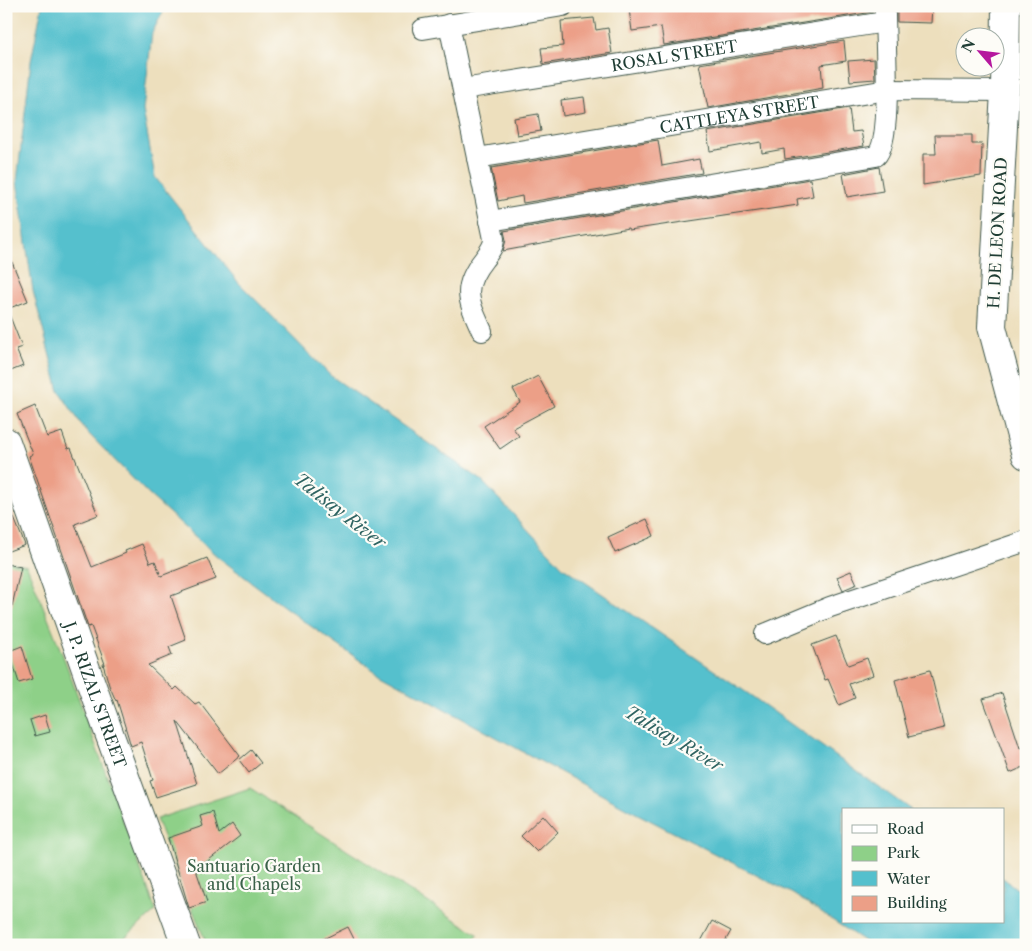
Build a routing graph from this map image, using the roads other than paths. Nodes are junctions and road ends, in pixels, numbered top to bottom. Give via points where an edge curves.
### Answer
1 (563, 6) edge
2 (1006, 6) edge
3 (885, 14) edge
4 (449, 24) junction
5 (423, 29) dead end
6 (463, 89) junction
7 (887, 90) junction
8 (1005, 91) junction
9 (477, 158) junction
10 (490, 220) junction
11 (482, 331) dead end
12 (1017, 391) edge
13 (6, 442) edge
14 (1024, 444) edge
15 (1026, 541) edge
16 (765, 634) dead end
17 (186, 945) edge

1 - 4 street
2 - 8 street, H. DE LEON ROAD
3 - 6 street, ROSAL STREET
3 - 7 street
4 - 5 street
4 - 6 street
6 - 9 street
7 - 8 street, CATTLEYA STREET
7 - 9 street, CATTLEYA STREET
7 - 10 street via 884,141 882,151 876,156
8 - 12 street, H. DE LEON ROAD via 992,327
9 - 10 street
10 - 11 street via 494,244 476,269 468,288
12 - 14 street, H. DE LEON ROAD
13 - 17 street, J. P. RIZAL STREET
15 - 16 street via 830,607

